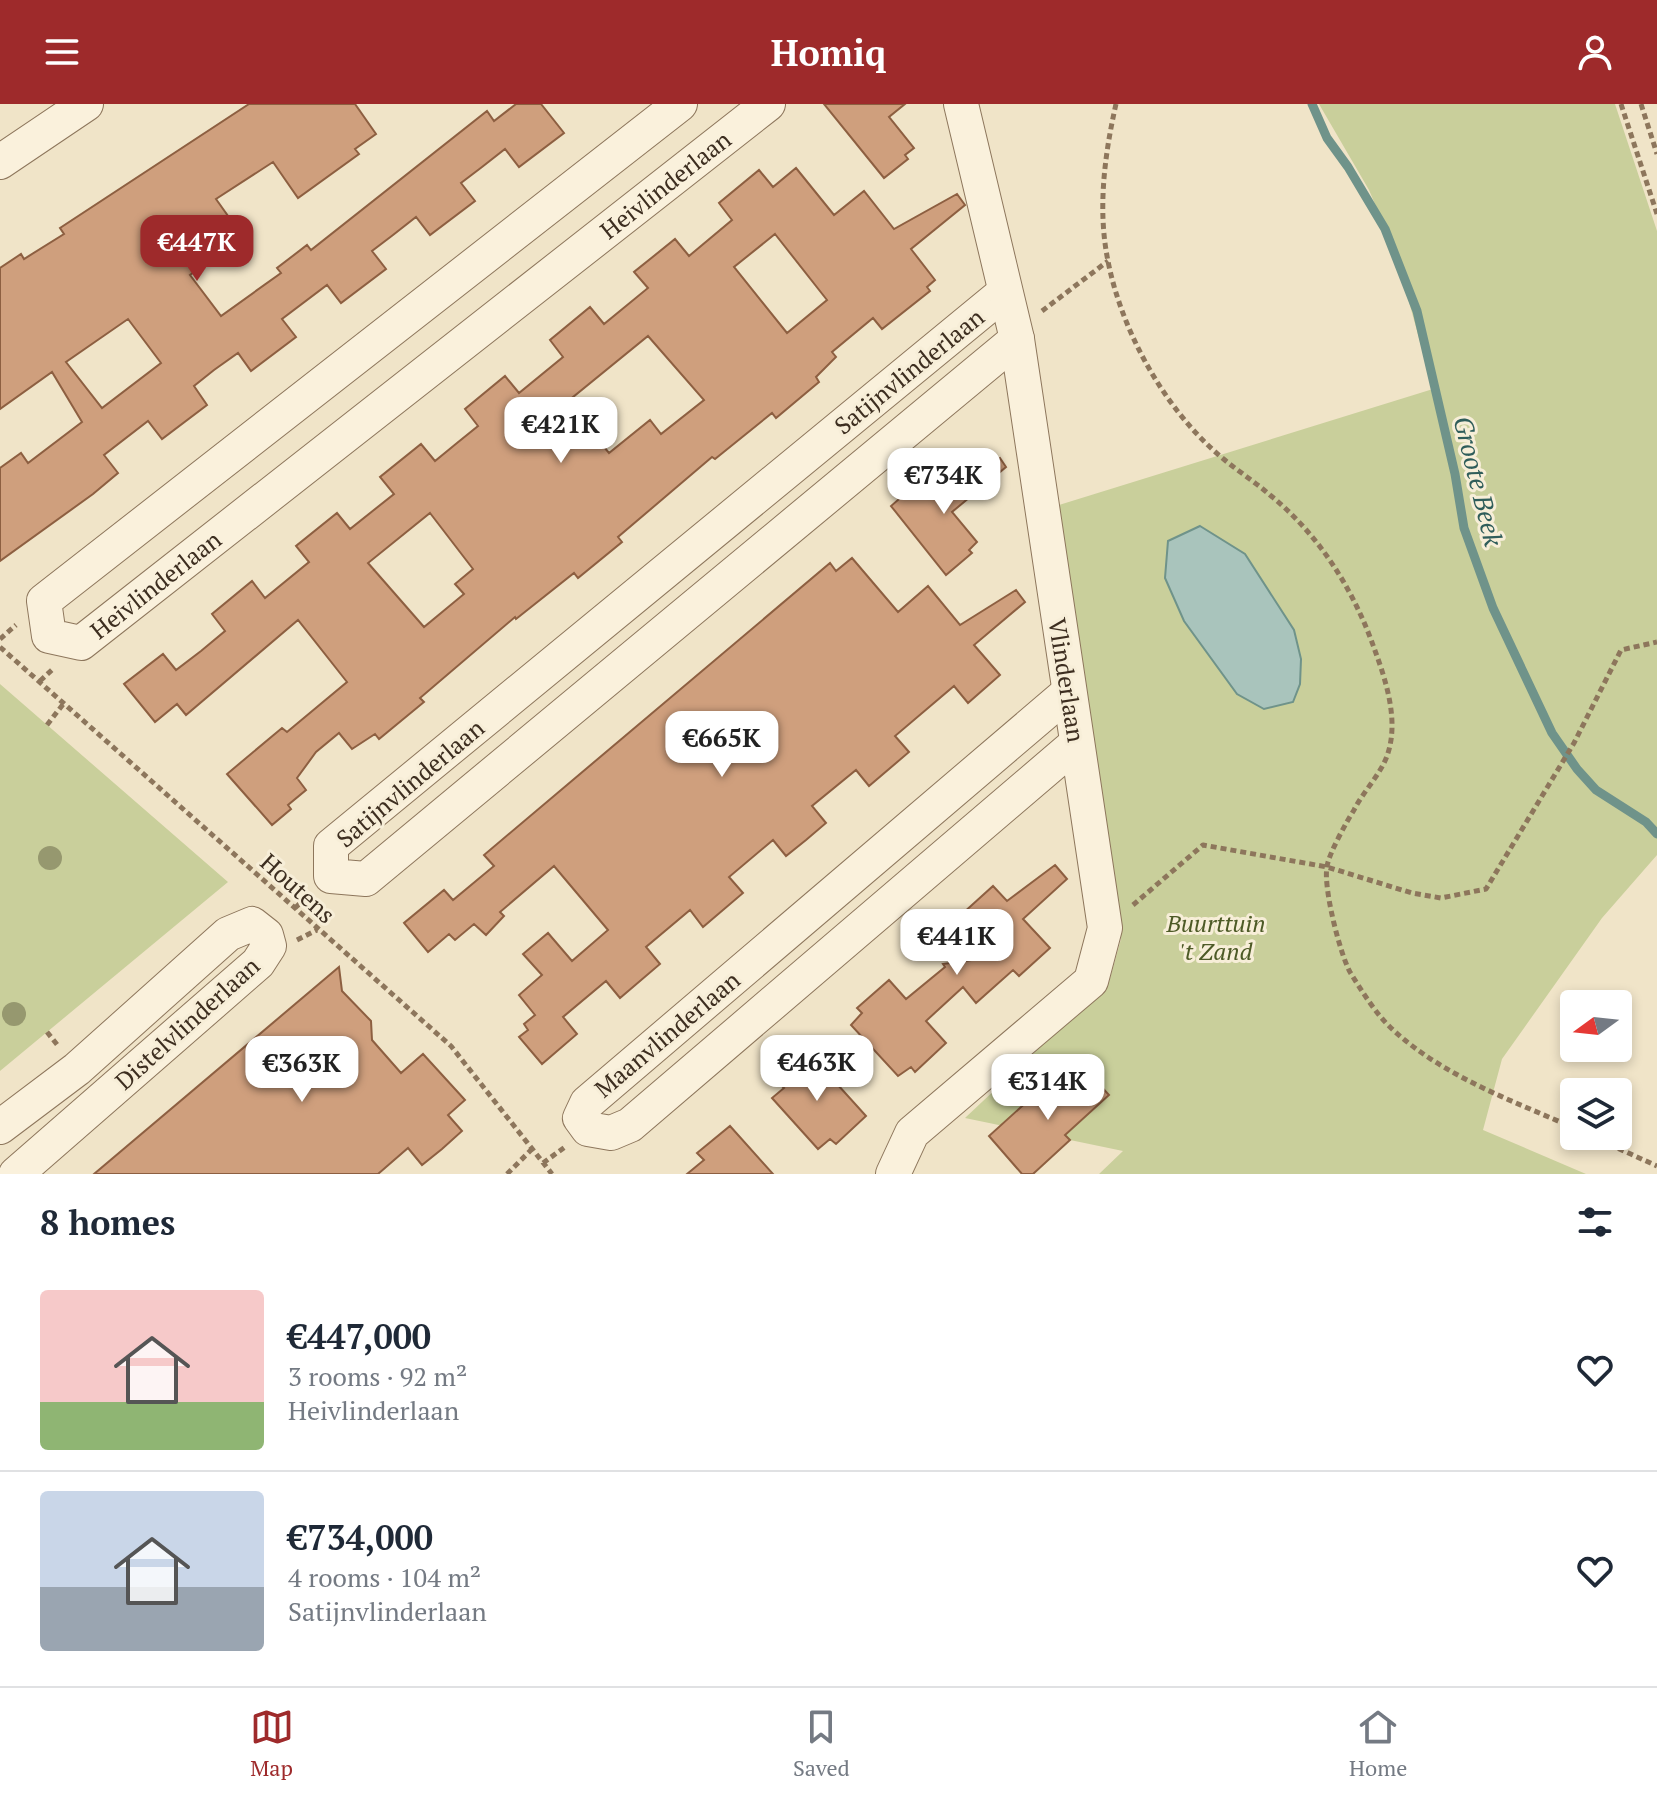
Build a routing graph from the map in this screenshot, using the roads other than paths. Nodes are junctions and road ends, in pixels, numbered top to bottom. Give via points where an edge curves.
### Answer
1 (86, 104) edge
2 (680, 104) edge
3 (768, 104) edge
4 (961, 104) edge
5 (0, 162) edge
6 (1005, 292) junction
7 (1016, 335) junction
8 (1069, 692) junction
9 (1077, 743) junction
10 (0, 1127) edge
11 (16, 1174) edge
12 (893, 1174) edge

1 - 5 street
2 - 3 street, Heivlinderlaan via 44,601 49,636 81,643
4 - 6 street, Vlinderlaan
6 - 7 street, Vlinderlaan
6 - 7 street, Satijnvlinderlaan via 331,846 331,876 366,879
7 - 8 street, Vlinderlaan
8 - 9 street, Vlinderlaan
8 - 9 street, Maanvlinderlaan via 587,1103 580,1118 588,1129 611,1133 630,1125
9 - 12 street, Vlinderlaan via 1105,928 1091,981 912,1133
10 - 11 street, Distelvlinderlaan via 77,1069 228,934 252,924 266,935 269,946 258,963

